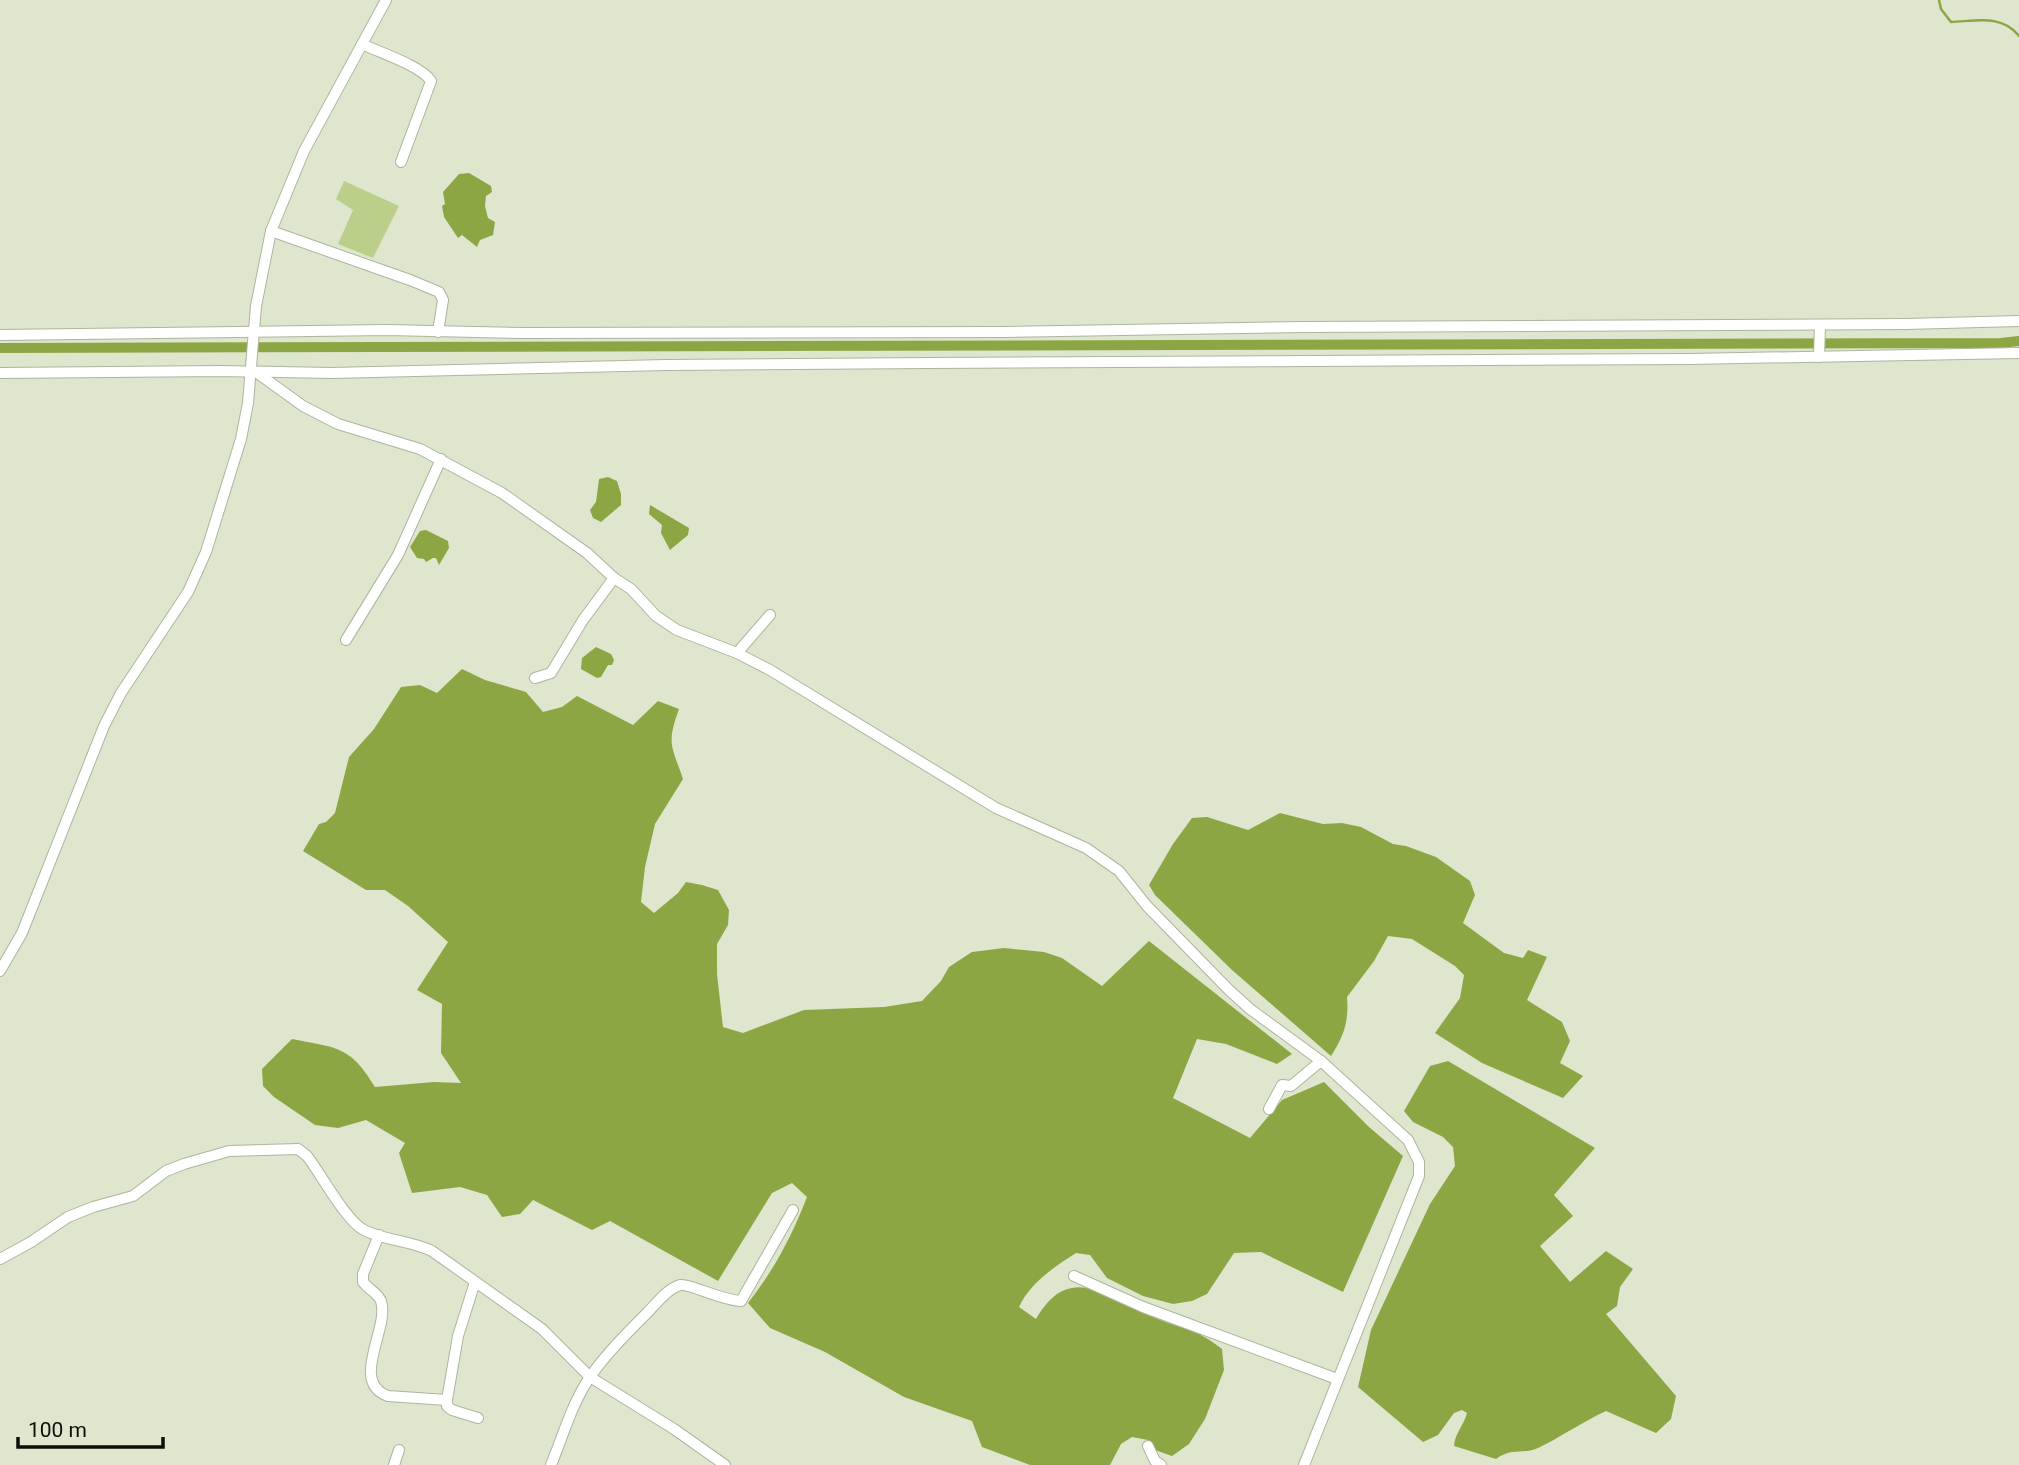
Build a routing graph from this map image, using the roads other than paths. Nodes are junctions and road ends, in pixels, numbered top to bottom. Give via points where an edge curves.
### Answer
1 (386, 0) edge
2 (362, 44) junction
3 (401, 162) dead end
4 (271, 231) junction
5 (2019, 321) edge
6 (1820, 328) junction
7 (438, 332) junction
8 (0, 335) edge
9 (252, 336) junction
10 (1819, 353) junction
11 (2019, 353) edge
12 (252, 369) junction
13 (0, 373) edge
14 (441, 459) junction
15 (614, 578) junction
16 (769, 615) dead end
17 (346, 640) dead end
18 (737, 653) junction
19 (535, 678) dead end
20 (0, 971) edge
21 (1321, 1061) junction
22 (1269, 1108) dead end
23 (793, 1210) dead end
24 (379, 1235) junction
25 (0, 1259) edge
26 (1074, 1276) dead end
27 (475, 1282) junction
28 (590, 1377) junction
29 (1337, 1379) junction
30 (447, 1400) junction
31 (478, 1418) dead end
32 (1148, 1446) dead end
33 (400, 1450) dead end
34 (394, 1465) edge
35 (551, 1465) edge
36 (725, 1465) edge
37 (1161, 1465) edge
38 (1304, 1465) edge

1 - 2 street
2 - 3 street via 431,81
2 - 4 street via 304,151
4 - 7 street via 439,292 443,300
4 - 9 street
5 - 6 street
6 - 7 street
6 - 10 street
7 - 9 street
8 - 9 street
9 - 12 street
10 - 11 street
10 - 12 street via 331,373
12 - 13 street
12 - 14 street via 303,406 338,424
12 - 20 street via 241,439 206,552 188,592 104,726 22,933
14 - 15 street via 502,492
14 - 17 street via 398,555
15 - 18 street via 677,630
15 - 19 street via 551,673
16 - 18 street
18 - 21 street via 996,808 1086,848 1118,871 1240,999
21 - 22 street via 1291,1086 1282,1085
21 - 29 street via 1408,1140 1419,1162 1419,1176
23 - 28 street via 741,1301 685,1285 675,1287
24 - 25 street via 358,1226 298,1149 229,1151 166,1171 133,1196 68,1217
24 - 27 street via 416,1243
24 - 30 street via 363,1274 363,1282 381,1301 382,1312 372,1381 388,1396
26 - 29 street via 1143,1307
27 - 28 street via 559,1343
27 - 30 street via 458,1336
28 - 35 street
28 - 36 street
29 - 38 street
30 - 31 street via 452,1410
32 - 37 street
33 - 34 street

